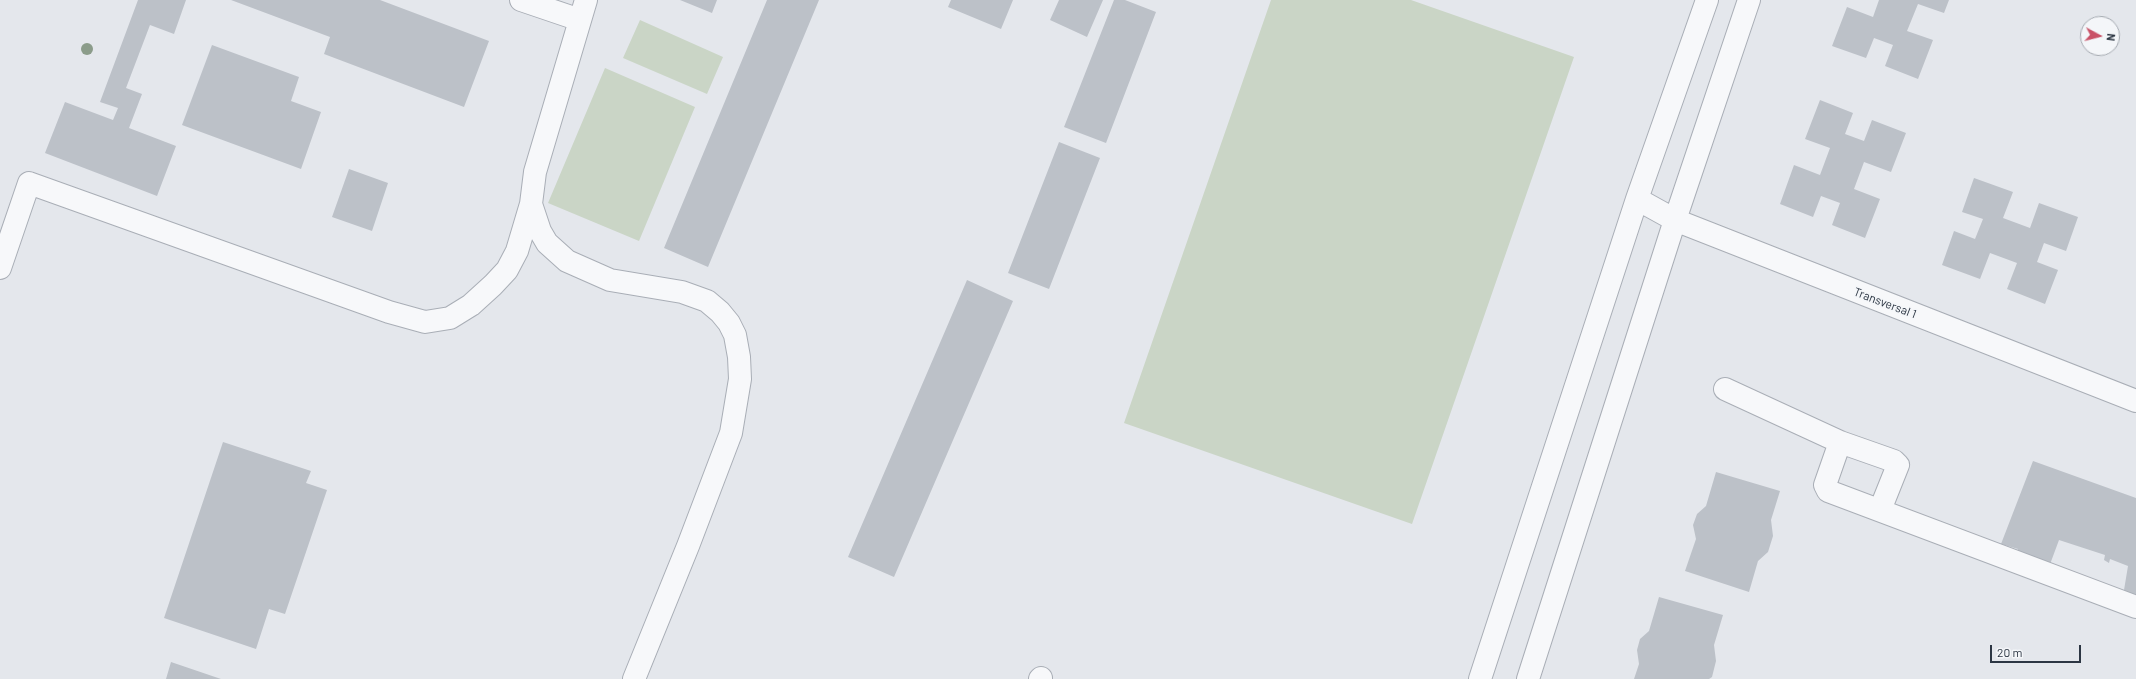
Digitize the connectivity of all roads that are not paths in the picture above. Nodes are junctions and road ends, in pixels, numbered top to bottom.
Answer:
1 (522, 0) edge
2 (1707, 0) edge
3 (1749, 0) edge
4 (583, 10) edge
5 (1637, 200) junction
6 (531, 204) junction
7 (1675, 220) junction
8 (0, 268) edge
9 (1725, 389) dead end
10 (2136, 401) edge
11 (1840, 442) junction
12 (1880, 510) junction
13 (2136, 607) edge
14 (633, 677) edge
15 (1480, 679) edge
16 (1528, 679) edge

1 - 4 street
2 - 5 street
3 - 7 street
4 - 6 street
5 - 7 street, Transversal 1
5 - 15 street
6 - 8 street
6 - 14 street
7 - 10 street, Transversal 1
7 - 16 street
9 - 11 street
11 - 12 street
11 - 12 street
12 - 13 street

